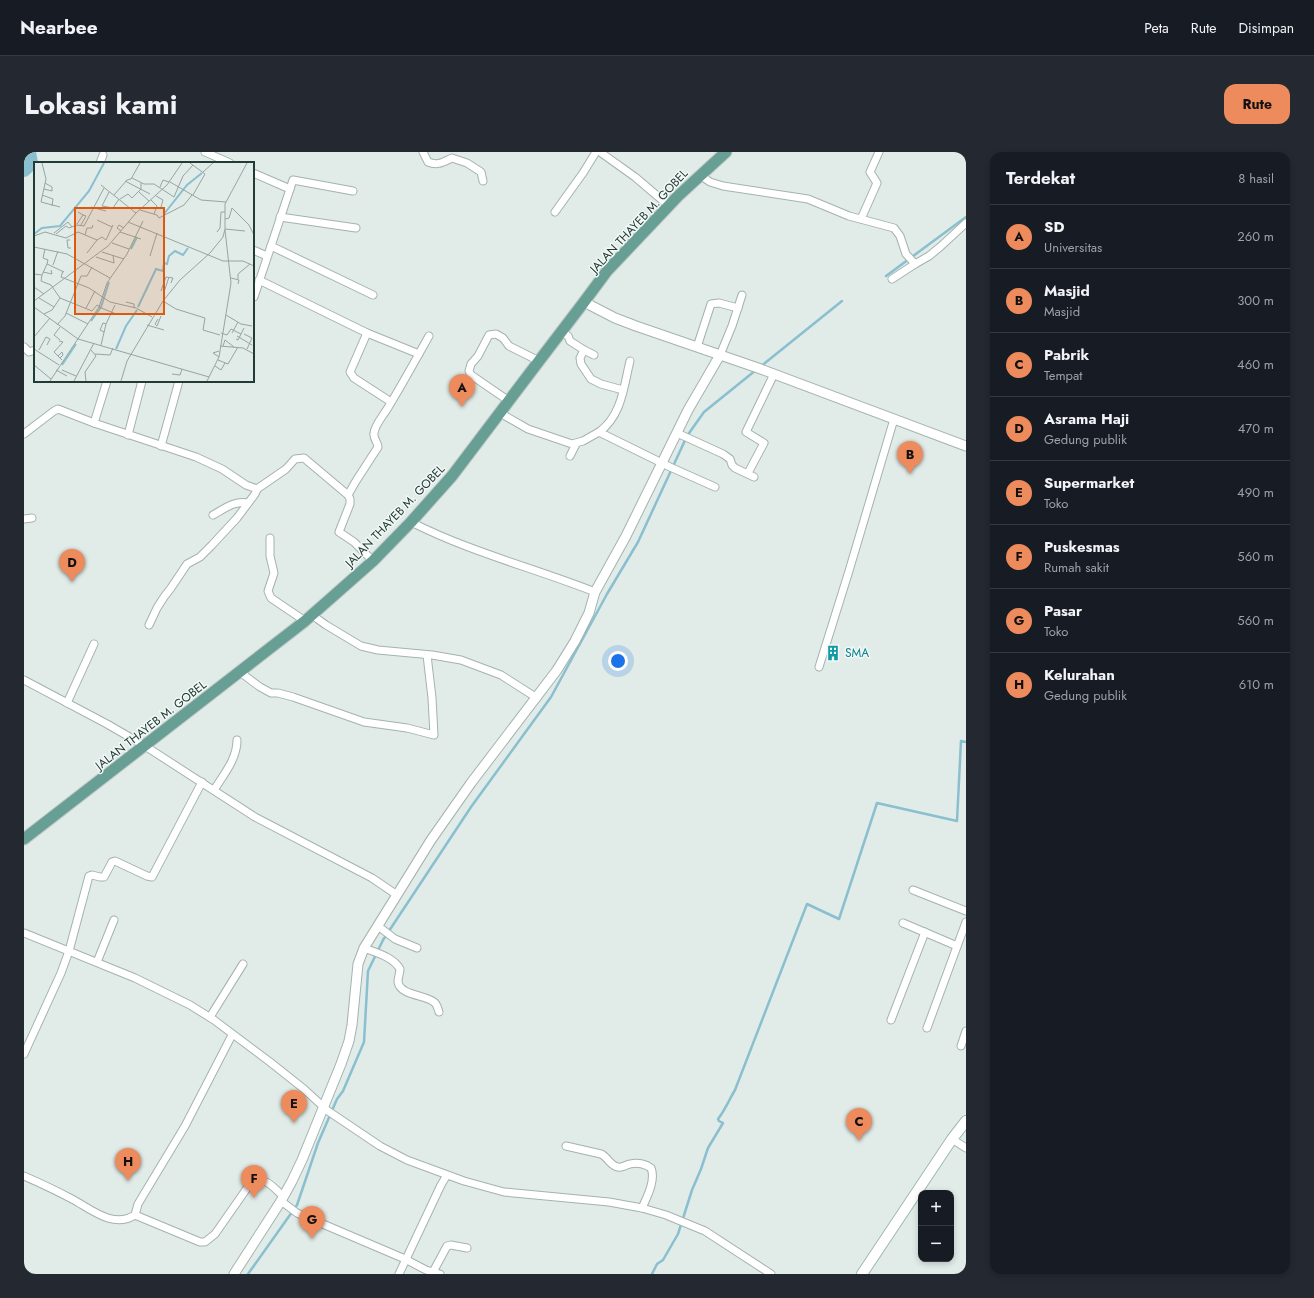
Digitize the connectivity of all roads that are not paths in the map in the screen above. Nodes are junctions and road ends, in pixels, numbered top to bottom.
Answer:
1 (205, 152) edge
2 (423, 152) edge
3 (596, 152) edge
4 (600, 152) edge
5 (726, 152) edge
6 (879, 152) edge
7 (213, 154) edge
8 (103, 155) dead end
9 (100, 162) edge
10 (228, 162) edge
11 (254, 173) edge
12 (700, 175) junction
13 (483, 181) dead end
14 (290, 189) junction
15 (353, 191) dead end
16 (668, 205) junction
17 (555, 212) dead end
18 (280, 217) junction
19 (861, 219) junction
20 (966, 223) edge
21 (356, 228) dead end
22 (271, 246) junction
23 (254, 250) edge
24 (267, 256) junction
25 (911, 259) junction
26 (892, 279) dead end
27 (259, 280) junction
28 (372, 295) dead end
29 (742, 295) dead end
30 (254, 297) edge
31 (584, 302) junction
32 (738, 308) junction
33 (562, 332) junction
34 (367, 333) junction
35 (429, 336) dead end
36 (24, 347) edge
37 (697, 348) junction
38 (34, 350) edge
39 (584, 350) junction
40 (419, 354) junction
41 (594, 355) dead end
42 (720, 355) junction
43 (539, 361) junction
44 (630, 361) dead end
45 (774, 374) junction
46 (106, 382) edge
47 (142, 382) edge
48 (179, 382) edge
49 (623, 390) junction
50 (509, 401) junction
51 (391, 402) junction
52 (500, 413) junction
53 (894, 419) junction
54 (94, 423) junction
55 (599, 432) junction
56 (24, 434) edge
57 (128, 435) junction
58 (684, 436) junction
59 (576, 444) junction
60 (161, 446) junction
61 (966, 446) edge
62 (570, 456) dead end
63 (666, 465) junction
64 (716, 487) dead end
65 (257, 489) junction
66 (348, 495) junction
67 (248, 503) junction
68 (213, 515) dead end
69 (32, 518) dead end
70 (24, 519) edge
71 (411, 522) junction
72 (270, 538) dead end
73 (373, 561) junction
74 (595, 592) junction
75 (308, 618) junction
76 (149, 625) dead end
77 (94, 644) dead end
78 (428, 655) junction
79 (819, 667) dead end
80 (240, 672) junction
81 (24, 680) edge
82 (537, 698) junction
83 (67, 703) junction
84 (236, 740) dead end
85 (145, 746) junction
86 (202, 782) junction
87 (214, 790) junction
88 (24, 839) edge
89 (913, 890) dead end
90 (397, 895) junction
91 (966, 911) edge
92 (114, 920) dead end
93 (966, 922) edge
94 (903, 923) dead end
95 (383, 931) junction
96 (925, 932) junction
97 (24, 933) edge
98 (957, 946) junction
99 (364, 948) junction
100 (417, 948) dead end
101 (69, 951) junction
102 (97, 962) junction
103 (243, 964) dead end
104 (439, 1012) dead end
105 (210, 1017) junction
106 (891, 1020) dead end
107 (927, 1028) dead end
108 (966, 1031) edge
109 (232, 1035) junction
110 (960, 1046) dead end
111 (24, 1054) edge
112 (326, 1109) junction
113 (966, 1121) edge
114 (952, 1139) junction
115 (566, 1146) dead end
116 (966, 1148) edge
117 (447, 1175) junction
118 (24, 1176) edge
119 (282, 1198) junction
120 (642, 1208) junction
121 (135, 1215) junction
122 (467, 1248) dead end
123 (405, 1259) junction
124 (437, 1273) edge
125 (234, 1274) edge
126 (399, 1274) edge
127 (771, 1274) edge
128 (862, 1274) edge

1 - 7 street
2 - 13 street
3 - 17 street
4 - 16 street
5 - 12 main road, JALAN THAYEB M. GOBEL
6 - 19 street
7 - 10 street
8 - 9 street
11 - 14 street
12 - 16 main road, JALAN THAYEB M. GOBEL
12 - 19 street
14 - 15 street
14 - 18 street
16 - 31 main road, JALAN THAYEB M. GOBEL
18 - 21 street
18 - 22 street
19 - 25 street
20 - 25 street
22 - 24 street
22 - 28 street
23 - 24 street
24 - 27 street
25 - 26 street
27 - 30 street
27 - 34 street
29 - 32 street
31 - 33 main road, JALAN THAYEB M. GOBEL
31 - 37 street
32 - 37 street
32 - 42 street
33 - 39 street
33 - 43 main road, JALAN THAYEB M. GOBEL
34 - 40 street
34 - 51 street
35 - 40 street
36 - 38 street
37 - 42 street
39 - 41 street
39 - 49 street
40 - 51 street
42 - 45 street
42 - 58 street
43 - 50 main road, JALAN THAYEB M. GOBEL
43 - 50 street
44 - 49 street
45 - 53 street
45 - 58 street
46 - 54 street
47 - 57 street
48 - 60 street
49 - 55 street
50 - 52 main road, JALAN THAYEB M. GOBEL
51 - 66 street
52 - 59 street
52 - 71 main road, JALAN THAYEB M. GOBEL
53 - 61 street
53 - 79 street
54 - 56 street
54 - 57 street
55 - 59 street
55 - 63 street
57 - 60 street
58 - 63 street
59 - 62 street
60 - 65 street
63 - 64 street
63 - 74 street
65 - 66 street
65 - 67 street
66 - 73 street
67 - 68 street
67 - 76 street
69 - 70 street
71 - 73 main road, JALAN THAYEB M. GOBEL
71 - 74 street
72 - 75 street
73 - 75 main road, JALAN THAYEB M. GOBEL
74 - 82 street
75 - 78 street
75 - 80 main road, JALAN THAYEB M. GOBEL
77 - 83 street
78 - 80 street
78 - 82 street
80 - 85 main road, JALAN THAYEB M. GOBEL
81 - 83 street
82 - 90 street
83 - 85 street
84 - 87 street
85 - 86 street
85 - 88 main road, JALAN THAYEB M. GOBEL
86 - 87 street
86 - 101 street
87 - 90 street
89 - 91 street
90 - 95 street
92 - 102 street
93 - 98 street
94 - 96 street
95 - 99 street
95 - 100 street
96 - 98 street
96 - 106 street
97 - 101 street
98 - 107 street
99 - 104 street
99 - 112 street
101 - 102 street
101 - 111 street
102 - 105 street
103 - 105 street
105 - 109 street
108 - 110 street
109 - 112 street
109 - 121 street
112 - 117 street
112 - 119 street
113 - 114 main road
114 - 116 street
114 - 128 main road
115 - 120 street
117 - 120 street
117 - 123 street
118 - 121 street
119 - 121 street
119 - 123 street
119 - 125 street
120 - 127 street
122 - 124 street
123 - 124 street
123 - 126 street

